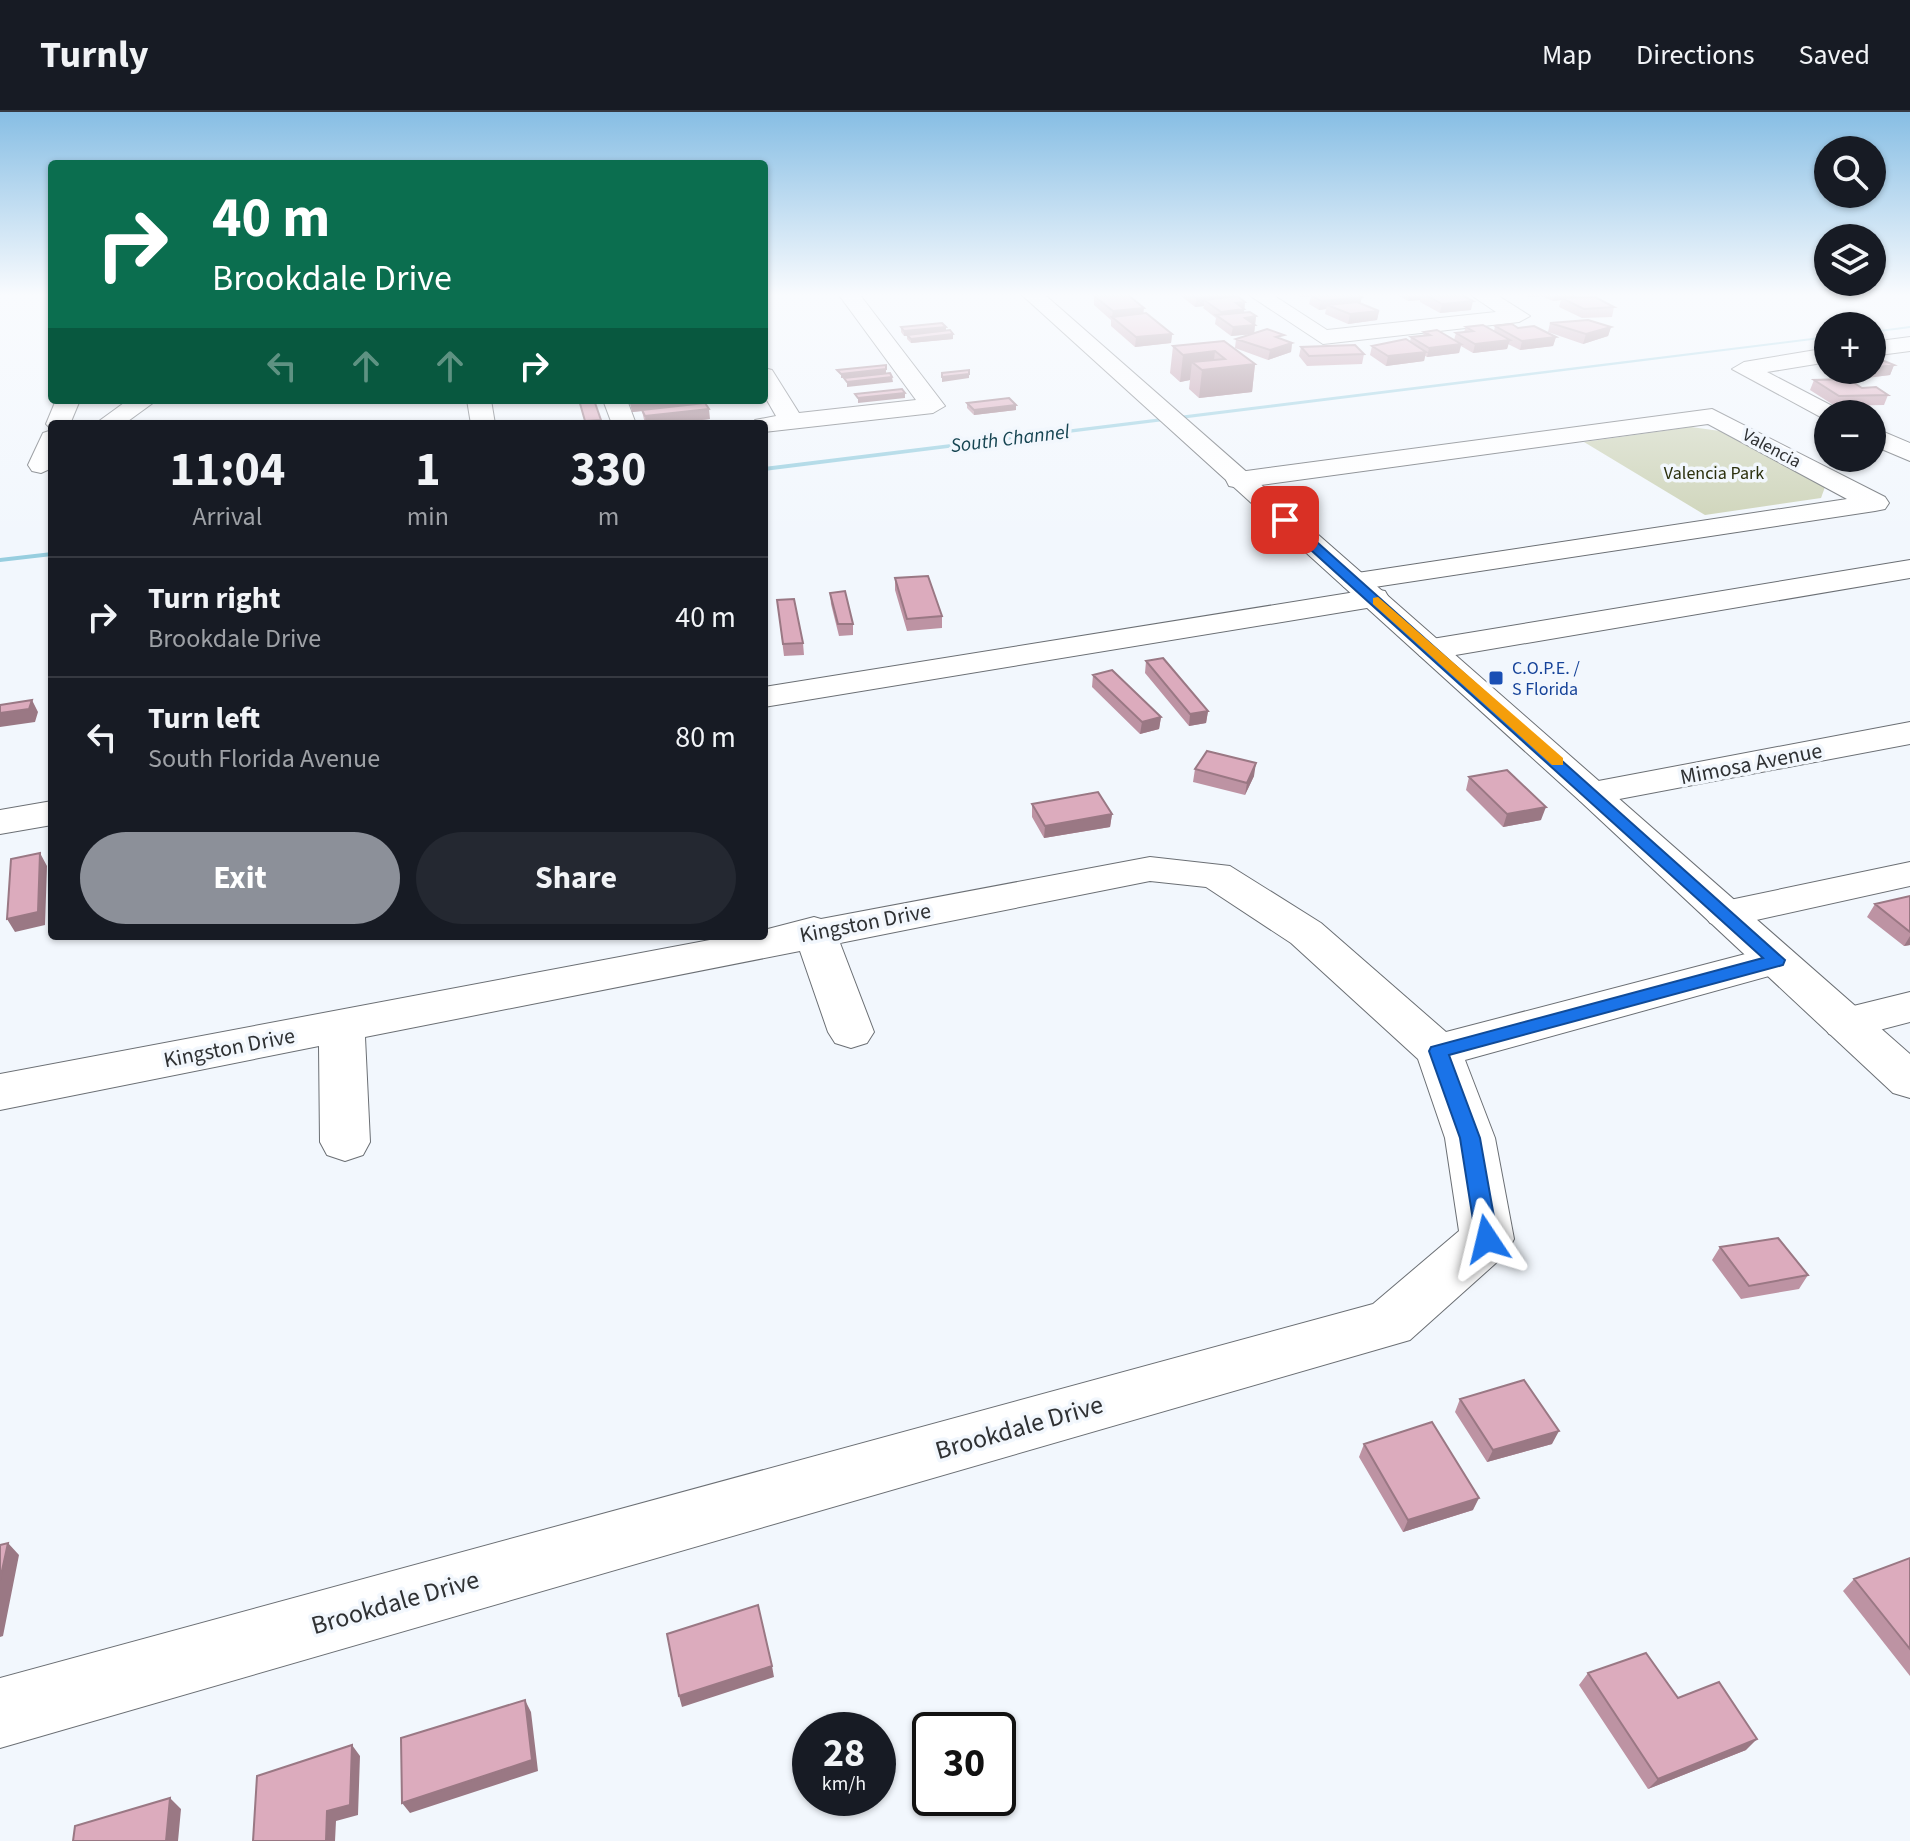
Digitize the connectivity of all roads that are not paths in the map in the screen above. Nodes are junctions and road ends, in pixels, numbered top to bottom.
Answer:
1 (910, 376) edge
2 (1122, 376) edge
3 (1757, 376) edge
4 (768, 382) edge
5 (139, 404) edge
6 (1814, 406) edge
7 (113, 420) edge
8 (792, 421) junction
9 (768, 424) edge
10 (1886, 442) edge
11 (48, 448) edge
12 (1910, 453) edge
13 (48, 461) edge
14 (1239, 480) junction
15 (1910, 569) edge
16 (1364, 589) junction
17 (1432, 649) junction
18 (768, 696) edge
19 (1910, 733) edge
20 (1593, 793) junction
21 (48, 814) edge
22 (0, 822) edge
23 (1910, 874) edge
24 (1725, 914) junction
25 (814, 931) junction
26 (1776, 960) junction
27 (1910, 1007) edge
28 (1845, 1023) junction
29 (342, 1025) junction
30 (851, 1032) dead end
31 (1438, 1051) junction
32 (1910, 1081) edge
33 (0, 1092) edge
34 (345, 1142) dead end
35 (0, 1713) edge

1 - 8 street
2 - 14 street
3 - 6 street
4 - 8 street
5 - 7 street
8 - 9 street
10 - 12 street
11 - 13 street
14 - 16 street
14 - 16 street, Valencia
15 - 17 street
16 - 17 street
16 - 18 street
17 - 20 street
19 - 20 street, Mimosa Avenue
20 - 24 street
21 - 22 street
23 - 24 street
24 - 26 street
25 - 29 street, Kingston Drive
25 - 30 street
25 - 31 street, Kingston Drive
26 - 28 street
26 - 31 street
27 - 28 street
28 - 32 street
29 - 33 street, Kingston Drive
29 - 34 street
31 - 35 street, Brookdale Drive

